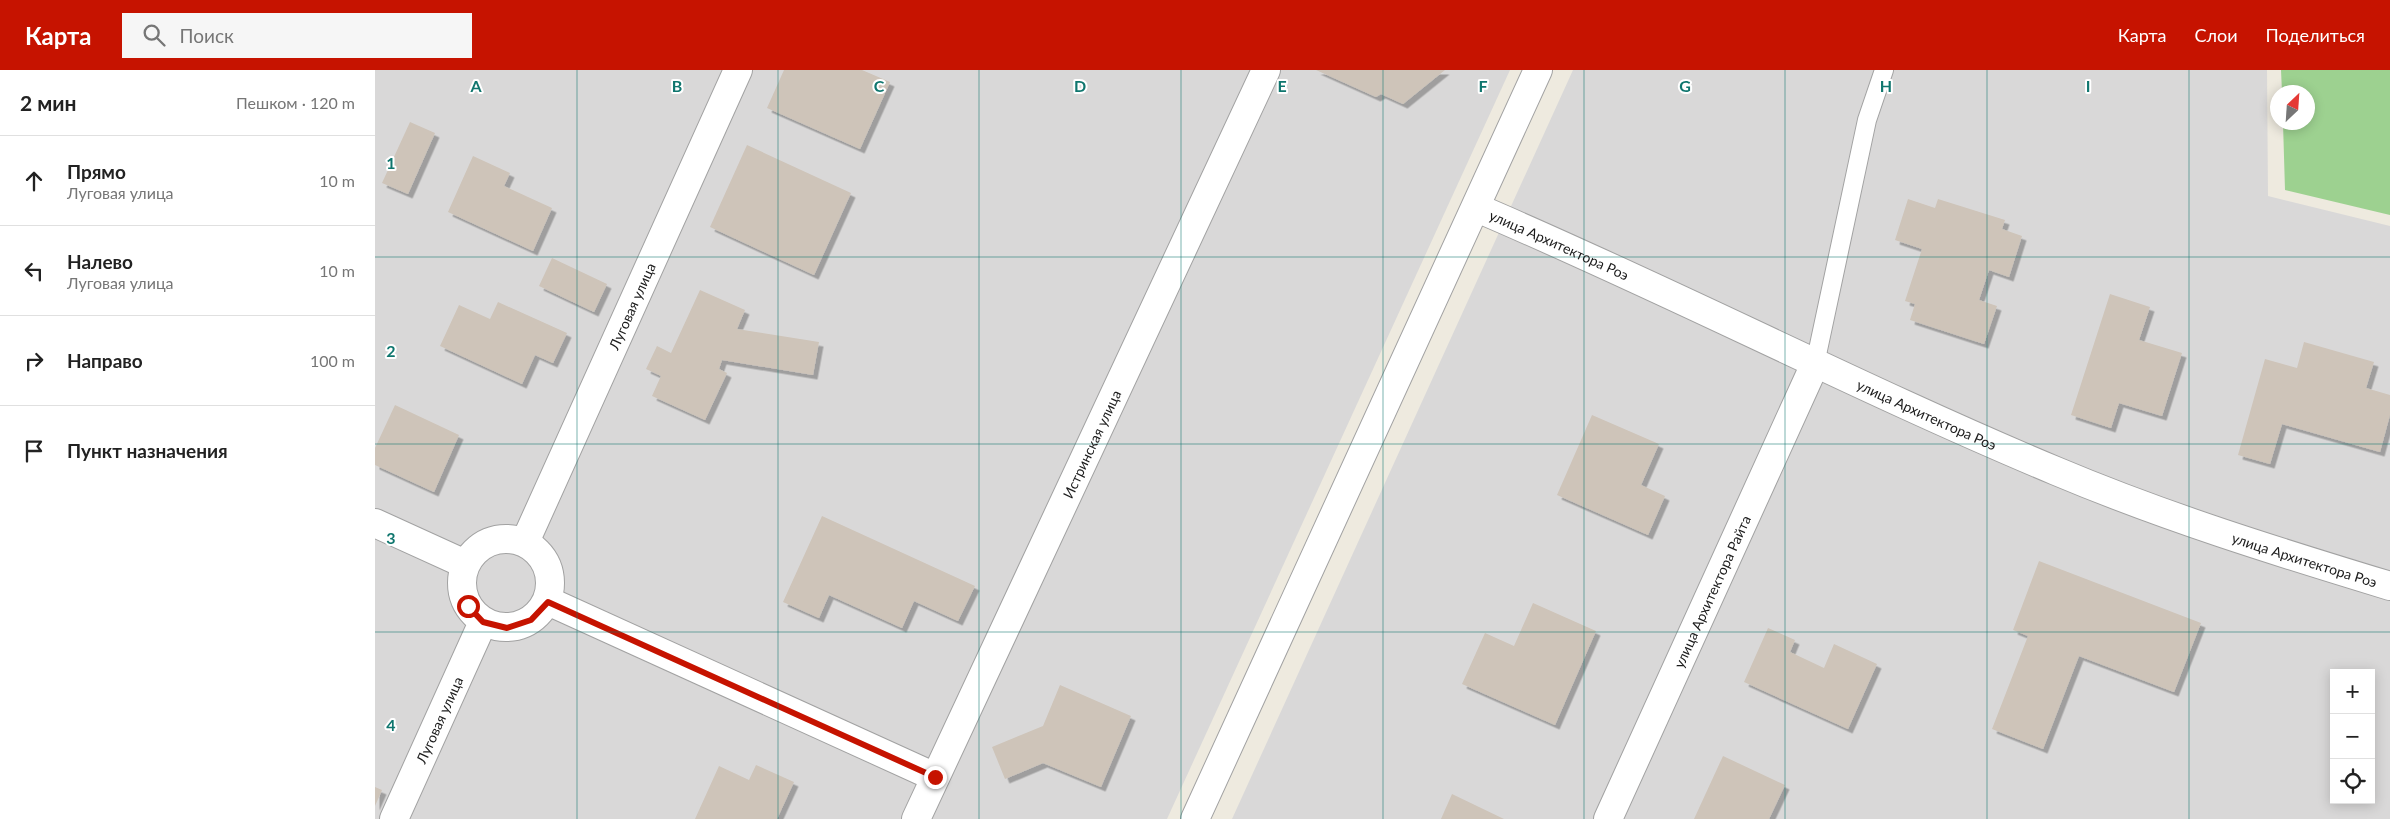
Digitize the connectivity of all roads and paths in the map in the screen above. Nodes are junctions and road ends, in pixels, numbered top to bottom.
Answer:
1 (738, 70) edge
2 (1266, 70) edge
3 (1538, 70) edge
4 (1884, 70) edge
5 (1477, 208) junction
6 (1815, 364) junction
7 (375, 523) edge
8 (525, 542) junction
9 (465, 564) junction
10 (2390, 586) edge
11 (548, 602) junction
12 (483, 622) junction
13 (935, 777) junction
14 (394, 819) edge
15 (916, 819) edge
16 (1195, 819) edge
17 (1608, 819) edge

1 - 8 street, Луговая улица
2 - 13 street, Истринская улица
3 - 5 street
4 - 6 lane
5 - 6 street, улица Архитектора Роэ
5 - 16 street
6 - 10 street, улица Архитектора Роэ
6 - 17 street, улица Архитектора Райта
7 - 9 street
8 - 9 street
8 - 11 street
9 - 12 street
11 - 12 street
11 - 13 street
12 - 14 street, Луговая улица
13 - 15 street, Истринская улица

